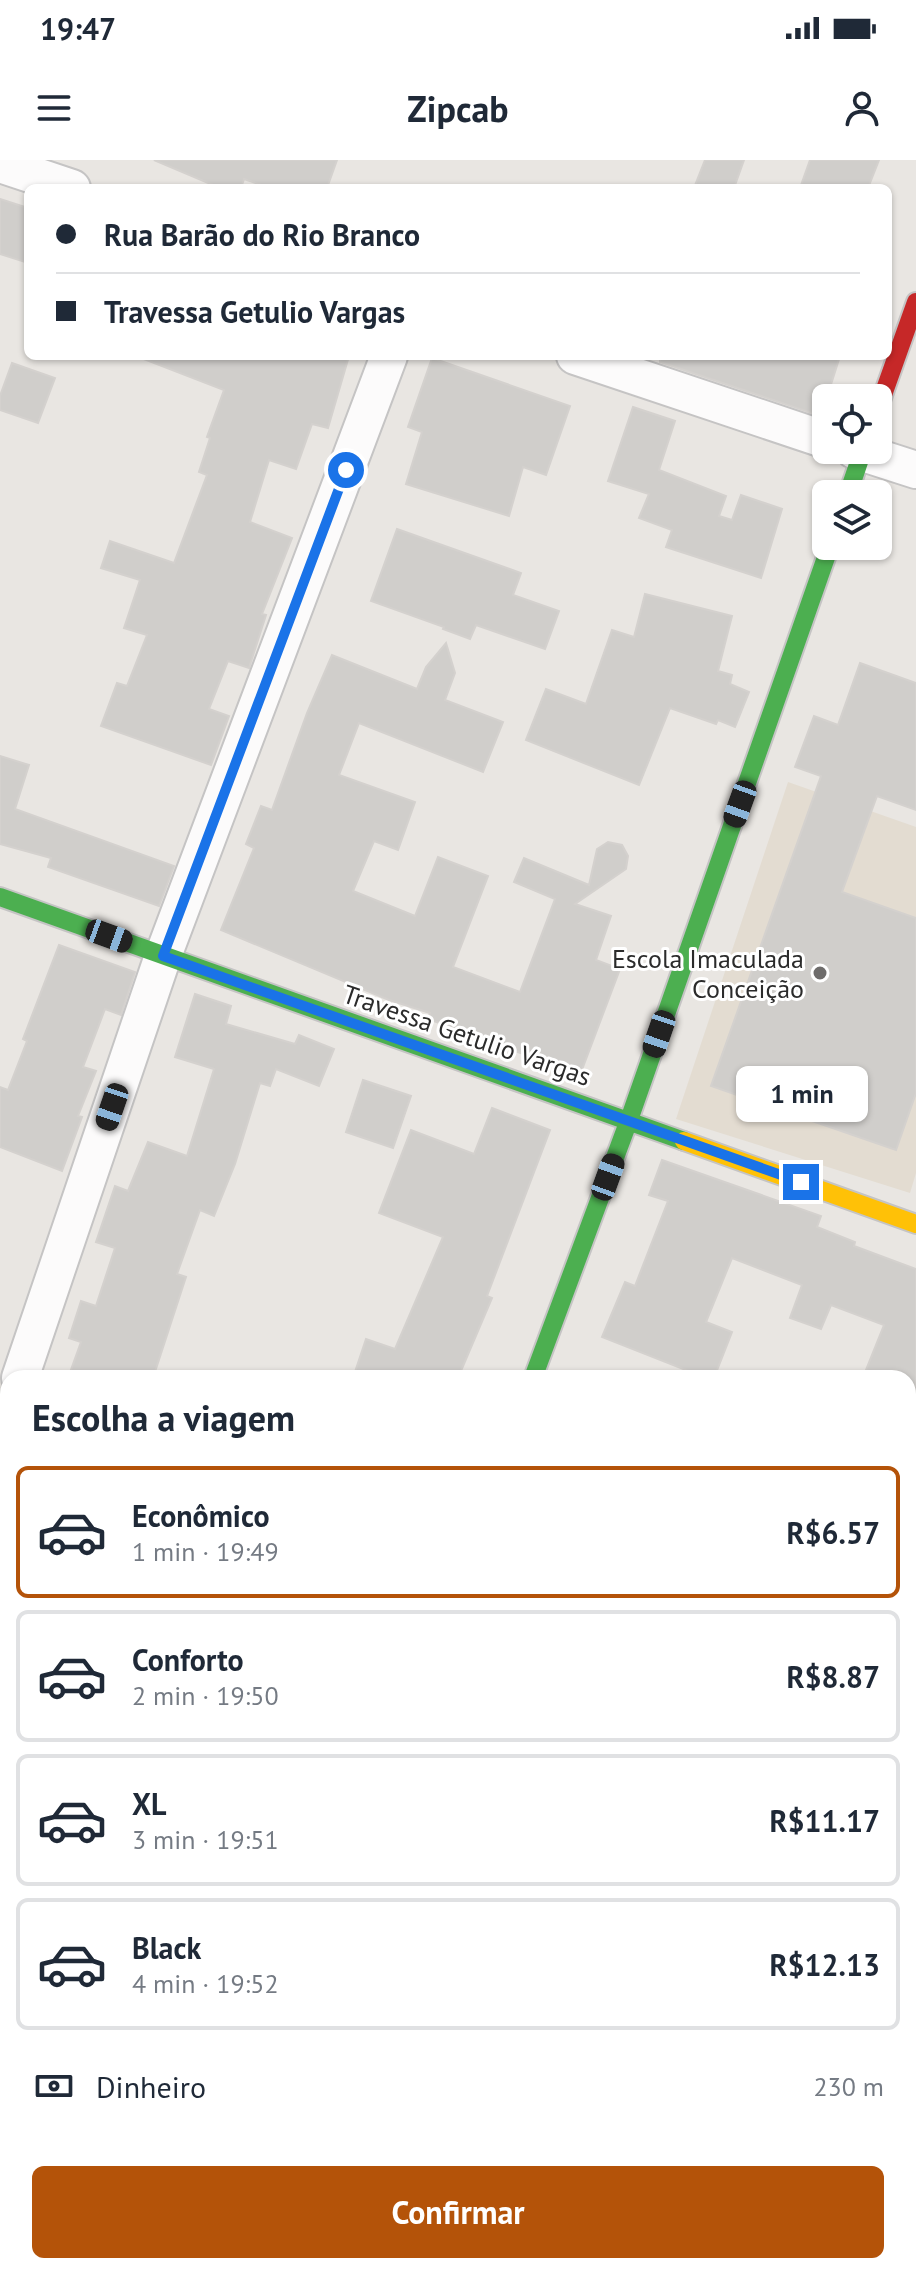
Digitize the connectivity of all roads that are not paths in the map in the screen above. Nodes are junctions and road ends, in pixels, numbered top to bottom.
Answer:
1 (0, 164) edge
2 (60, 184) edge
3 (916, 302) edge
4 (387, 360) edge
5 (587, 360) edge
6 (887, 384) edge
7 (812, 435) edge
8 (892, 462) edge
9 (916, 470) edge
10 (825, 560) edge
11 (0, 897) edge
12 (163, 956) junction
13 (629, 1120) junction
14 (916, 1224) edge
15 (23, 1370) edge
16 (536, 1370) edge

1 - 2 street
3 - 6 street
4 - 12 street
5 - 7 street
8 - 9 street
10 - 13 street
11 - 12 street, Travessa Getulio Vargas
12 - 13 street, Travessa Getulio Vargas
12 - 15 street
13 - 14 street, Travessa Getulio Vargas
13 - 16 street

